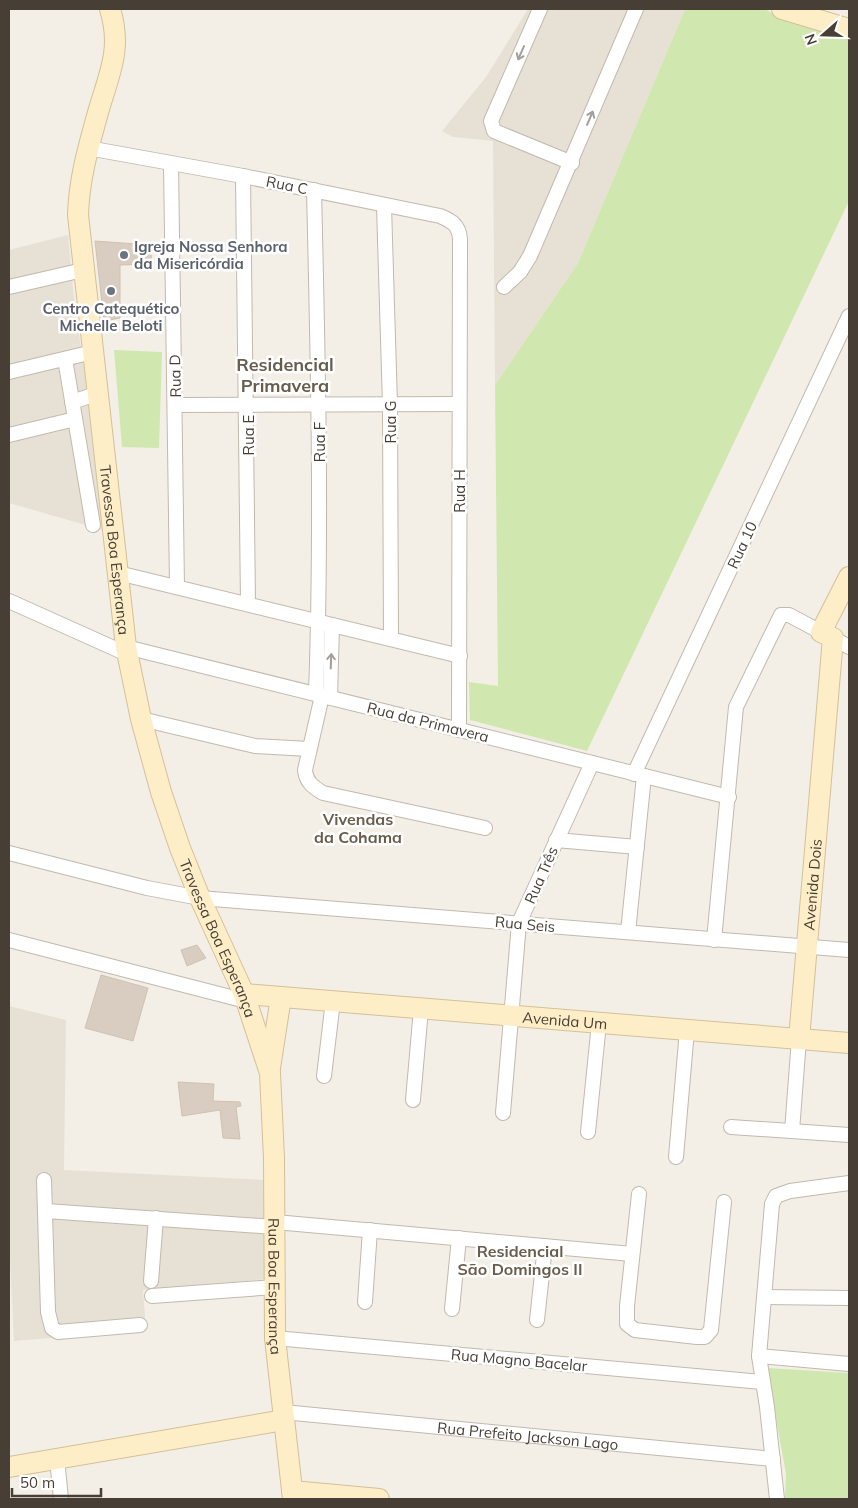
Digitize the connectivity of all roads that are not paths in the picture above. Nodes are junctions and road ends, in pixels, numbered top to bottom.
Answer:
1 (110, 9) edge
2 (540, 9) edge
3 (636, 9) edge
4 (782, 9) edge
5 (849, 29) edge
6 (88, 148) junction
7 (572, 163) junction
8 (171, 164) junction
9 (243, 176) junction
10 (314, 190) junction
11 (384, 206) junction
12 (460, 251) joint
13 (83, 270) junction
14 (9, 287) edge
15 (504, 288) dead end
16 (849, 316) edge
17 (93, 352) junction
18 (65, 359) junction
19 (9, 372) edge
20 (99, 393) junction
21 (72, 402) junction
22 (459, 404) junction
23 (175, 405) junction
24 (248, 405) junction
25 (319, 405) junction
26 (390, 405) junction
27 (75, 419) junction
28 (9, 435) edge
29 (93, 525) dead end
30 (118, 573) junction
31 (849, 577) edge
32 (177, 587) junction
33 (9, 601) edge
34 (248, 604) junction
35 (326, 623) junction
36 (390, 639) junction
37 (834, 639) edge
38 (127, 650) junction
39 (460, 656) junction
40 (323, 696) junction
41 (141, 719) junction
42 (459, 730) junction
43 (309, 749) junction
44 (592, 763) junction
45 (639, 775) junction
46 (729, 797) junction
47 (485, 828) dead end
48 (556, 840) junction
49 (637, 847) junction
50 (9, 853) edge
51 (200, 898) junction
52 (518, 923) junction
53 (628, 932) junction
54 (9, 940) edge
55 (714, 940) junction
56 (808, 947) junction
57 (849, 950) edge
58 (281, 997) junction
59 (245, 998) junction
60 (332, 1001) junction
61 (421, 1009) junction
62 (511, 1016) junction
63 (599, 1023) junction
64 (687, 1030) junction
65 (800, 1039) junction
66 (849, 1043) edge
67 (270, 1073) junction
68 (324, 1076) dead end
69 (413, 1100) dead end
70 (503, 1112) dead end
71 (731, 1126) dead end
72 (792, 1131) junction
73 (588, 1132) dead end
74 (849, 1135) edge
75 (676, 1157) dead end
76 (44, 1180) dead end
77 (849, 1183) edge
78 (639, 1194) dead end
79 (724, 1202) dead end
80 (46, 1211) junction
81 (156, 1218) junction
82 (275, 1224) junction
83 (370, 1230) junction
84 (459, 1238) junction
85 (545, 1246) junction
86 (632, 1254) junction
87 (151, 1281) dead end
88 (274, 1287) junction
89 (152, 1296) dead end
90 (764, 1297) junction
91 (849, 1298) edge
92 (365, 1302) dead end
93 (452, 1309) dead end
94 (536, 1320) dead end
95 (140, 1324) dead end
96 (275, 1338) junction
97 (759, 1356) junction
98 (849, 1364) edge
99 (762, 1382) junction
100 (284, 1416) junction
101 (773, 1458) junction
102 (57, 1459) junction
103 (9, 1467) edge
104 (292, 1495) edge
105 (62, 1499) edge
106 (379, 1499) edge
107 (776, 1499) edge

1 - 6 main road, Travessa Boa Esperança
2 -> 7 street
7 -> 3 street
4 - 5 main road
6 - 8 street, Rua C
6 - 13 main road, Travessa Boa Esperança
7 - 15 street
8 - 9 street, Rua C
8 - 23 street, Rua D
9 - 10 street, Rua C
9 - 24 street, Rua E
10 - 11 street, Rua C
10 - 25 street, Rua F
11 - 12 street, Rua C
11 - 26 street, Rua G
12 - 22 street, Rua H
13 - 14 street
13 - 17 main road, Travessa Boa Esperança
16 - 45 street, Rua 10
17 - 18 street
17 - 20 main road, Travessa Boa Esperança
18 - 19 street
18 - 21 street
20 - 21 street
20 - 30 main road, Travessa Boa Esperança
21 - 27 street
22 - 26 street
22 - 39 street, Rua H
23 - 24 street
23 - 32 street, Rua D
24 - 25 street
24 - 34 street, Rua E
25 - 26 street
25 - 35 street, Rua F
26 - 36 street, Rua G
27 - 28 street
27 - 29 street
30 - 32 street
30 - 38 main road, Travessa Boa Esperança
31 - 37 main road, Avenida Dois
32 - 34 street
33 - 38 street, Rua da Primavera
34 - 35 street
35 - 36 street
35 - 40 street, Rua F
36 - 39 street
37 - 46 street
37 - 56 main road, Avenida Dois
38 - 40 street, Rua da Primavera
38 - 41 main road, Travessa Boa Esperança
39 - 42 street, Rua H
40 - 42 street, Rua da Primavera
40 - 43 street, Rua F
41 - 43 street
41 - 51 main road, Travessa Boa Esperança
42 - 44 street, Rua da Primavera
43 - 47 street, Rua F
44 - 45 street, Rua da Primavera
44 - 48 street, Rua Três
45 - 46 street, Rua da Primavera
45 - 49 street, Rua 10
46 - 55 street
48 - 49 street
48 - 52 street, Rua Três
49 - 53 street, Rua 10
50 - 51 street, Rua Seis
51 - 52 street, Rua Seis
51 - 59 main road, Travessa Boa Esperança
52 - 53 street, Rua Seis
52 - 62 street, Rua Três
53 - 55 street, Rua Seis
54 - 59 street
55 - 56 street, Rua Seis
56 - 57 street, Rua Seis
56 - 65 main road, Avenida Dois
58 - 59 main road, Avenida Um
58 - 60 main road, Avenida Um
58 - 67 main road
59 - 67 main road, Travessa Boa Esperança
60 - 61 main road, Avenida Um
60 - 68 street
61 - 62 main road, Avenida Um
61 - 69 street
62 - 63 main road, Avenida Um
62 - 70 street, Rua Três
63 - 64 main road, Avenida Um
63 - 73 street
64 - 65 main road, Avenida Um
64 - 75 street
65 - 66 main road, Avenida Um
65 - 72 street, Avenida Dois
67 - 82 main road, Rua Boa Esperança
71 - 72 street
72 - 74 street
76 - 80 street
77 - 90 street
78 - 86 street
79 - 86 street
80 - 81 street
80 - 95 street
81 - 82 street
81 - 87 street
82 - 83 street
82 - 88 main road, Rua Boa Esperança
83 - 84 street
83 - 92 street
84 - 85 street
84 - 93 street
85 - 86 street
85 - 94 street
88 - 89 street
88 - 96 main road, Rua Boa Esperança
90 - 91 street
90 - 97 street
96 - 99 street, Rua Magno Bacelar
96 - 100 main road, Rua Boa Esperança
97 - 98 street
97 - 99 street
99 - 101 street
100 - 101 street, Rua Prefeito Jackson Lago
100 - 102 main road, Rua Prefeito Jackson Lago
100 - 104 main road, Rua Boa Esperança
101 - 107 street
102 - 103 main road, Rua Prefeito Jackson Lago
102 - 105 street
104 - 106 main road

